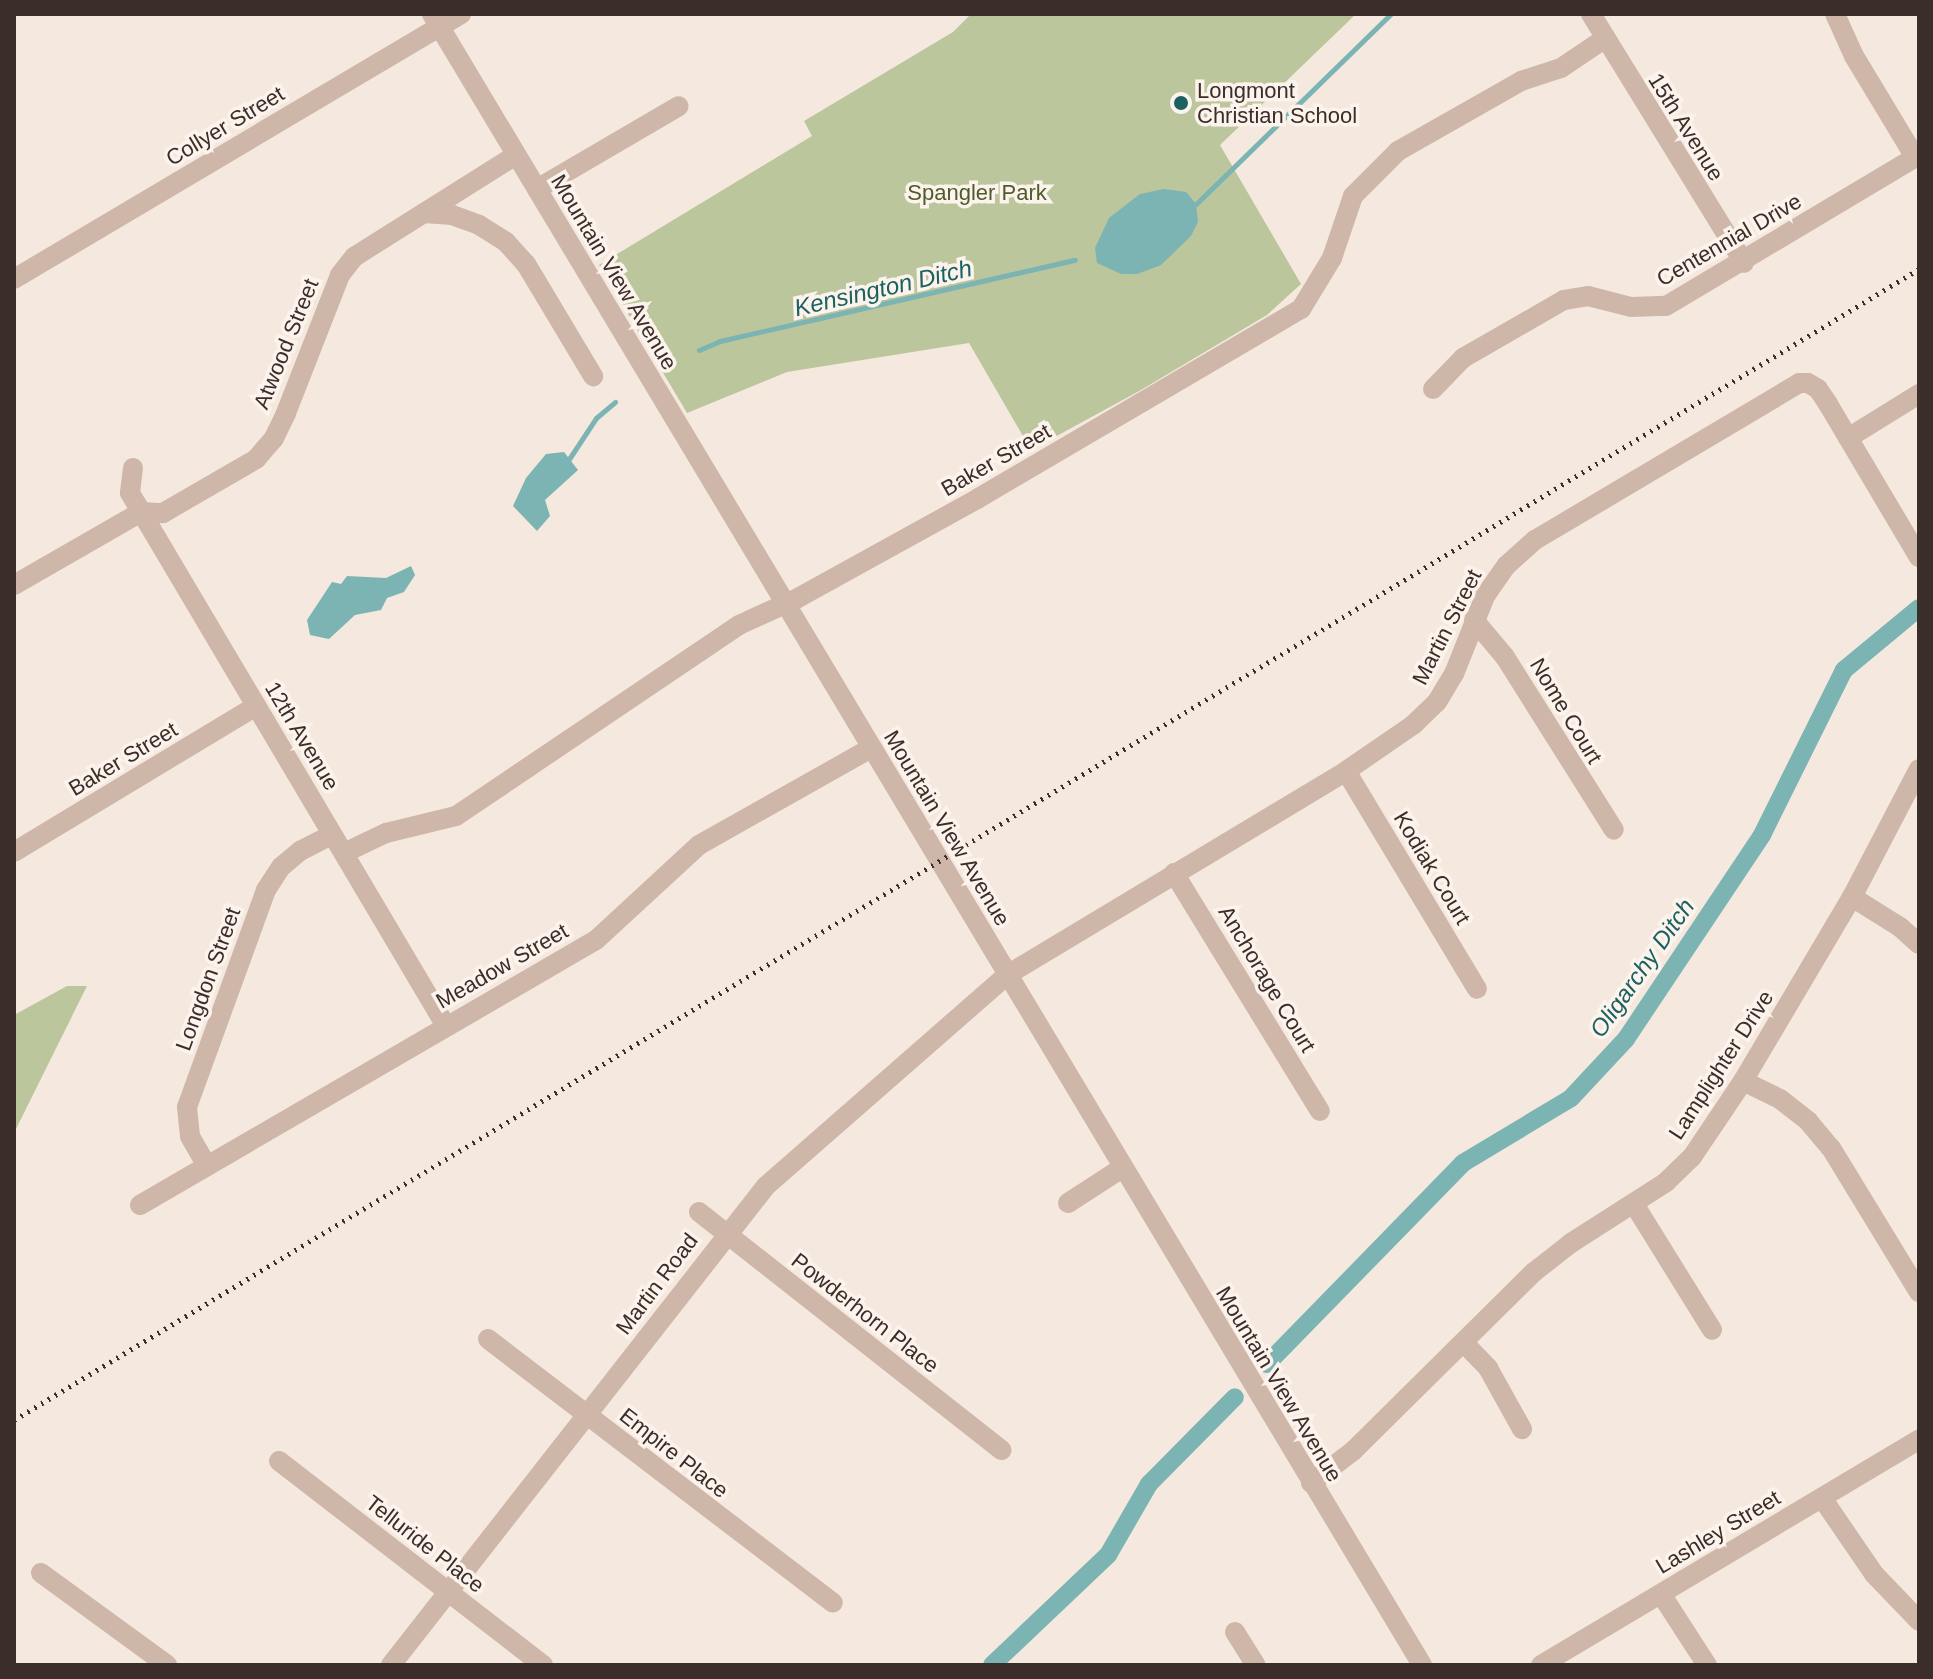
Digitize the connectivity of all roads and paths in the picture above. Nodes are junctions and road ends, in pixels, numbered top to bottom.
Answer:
1 (461, 14) edge
2 (1591, 14) edge
3 (1835, 14) edge
4 (436, 20) edge
5 (1604, 39) junction
6 (679, 106) dead end
7 (516, 155) junction
8 (1917, 156) edge
9 (537, 189) junction
10 (424, 213) junction
11 (1744, 263) junction
12 (14, 279) edge
13 (593, 376) dead end
14 (1433, 389) dead end
15 (1919, 394) edge
16 (1848, 438) junction
17 (133, 468) dead end
18 (141, 512) junction
19 (1919, 557) edge
20 (14, 585) edge
21 (785, 605) junction
22 (1474, 620) junction
23 (256, 706) junction
24 (871, 748) junction
25 (1919, 769) edge
26 (1346, 771) junction
27 (1614, 830) dead end
28 (332, 835) junction
29 (14, 852) edge
30 (344, 853) junction
31 (1174, 873) junction
32 (1852, 897) junction
33 (1919, 944) edge
34 (1007, 975) junction
35 (1477, 989) dead end
36 (446, 1026) junction
37 (1743, 1081) junction
38 (1320, 1111) dead end
39 (207, 1166) junction
40 (1122, 1168) junction
41 (1068, 1203) dead end
42 (1634, 1204) junction
43 (140, 1205) dead end
44 (699, 1212) dead end
45 (726, 1234) junction
46 (1919, 1292) edge
47 (1712, 1330) dead end
48 (488, 1339) dead end
49 (1464, 1343) junction
50 (587, 1416) junction
51 (1522, 1429) dead end
52 (1919, 1440) edge
53 (1001, 1450) dead end
54 (279, 1461) dead end
55 (1311, 1483) junction
56 (1822, 1498) junction
57 (41, 1573) dead end
58 (447, 1592) junction
59 (1661, 1594) junction
60 (833, 1603) dead end
61 (1919, 1621) edge
62 (1235, 1632) dead end
63 (167, 1665) edge
64 (391, 1665) edge
65 (543, 1665) edge
66 (1256, 1665) edge
67 (1422, 1665) edge
68 (1541, 1665) edge
69 (1707, 1665) edge

1 - 4 street, Collyer Street
2 - 5 street, 15th Avenue
3 - 8 street
4 - 7 street, Mountain View Avenue
4 - 12 street, Collyer Street
5 - 11 street, 15th Avenue
5 - 21 street, Baker Street
6 - 9 street
7 - 9 street, Mountain View Avenue
7 - 10 street, Atwood Street
8 - 11 street, Centennial Drive
9 - 21 street, Mountain View Avenue
10 - 13 street
10 - 18 street, Atwood Street
11 - 14 street, Centennial Drive
15 - 16 street
16 - 19 street
16 - 22 street, Martin Street
17 - 18 street, 12th Avenue
18 - 20 street, Atwood Street
18 - 23 street, 12th Avenue
21 - 24 street, Mountain View Avenue
21 - 30 street, Baker Street
22 - 26 street, Martin Street
22 - 27 street, Nome Court
23 - 28 street, 12th Avenue
23 - 29 street, Baker Street
24 - 34 street, Mountain View Avenue
24 - 36 street, Meadow Street
25 - 32 street, Lamplighter Drive
26 - 31 street, Martin Street
26 - 35 street, Kodiak Court
28 - 30 street, 12th Avenue
28 - 39 street, Longdon Street
30 - 36 street, 12th Avenue
31 - 34 street, Martin Street
31 - 38 street, Anchorage Court
32 - 33 street
32 - 37 street, Lamplighter Drive
34 - 40 street, Mountain View Avenue
34 - 45 street, Martin Road
36 - 39 street, Meadow Street
37 - 42 street, Lamplighter Drive
37 - 46 street
39 - 43 street, Meadow Street
40 - 41 street
40 - 55 street, Mountain View Avenue
42 - 47 street
42 - 49 street, Lamplighter Drive
44 - 45 street, Powderhorn Place
45 - 50 street, Martin Road
45 - 53 street, Powderhorn Place
48 - 50 street, Empire Place
49 - 51 street
49 - 55 street, Lamplighter Drive
50 - 58 street, Martin Road
50 - 60 street, Empire Place
52 - 56 street, Lashley Street
54 - 58 street, Telluride Place
55 - 67 street, Mountain View Avenue
56 - 59 street, Lashley Street
56 - 61 street
57 - 63 street
58 - 64 street, Martin Road
58 - 65 street, Telluride Place
59 - 68 street, Lashley Street
59 - 69 street
62 - 66 street

